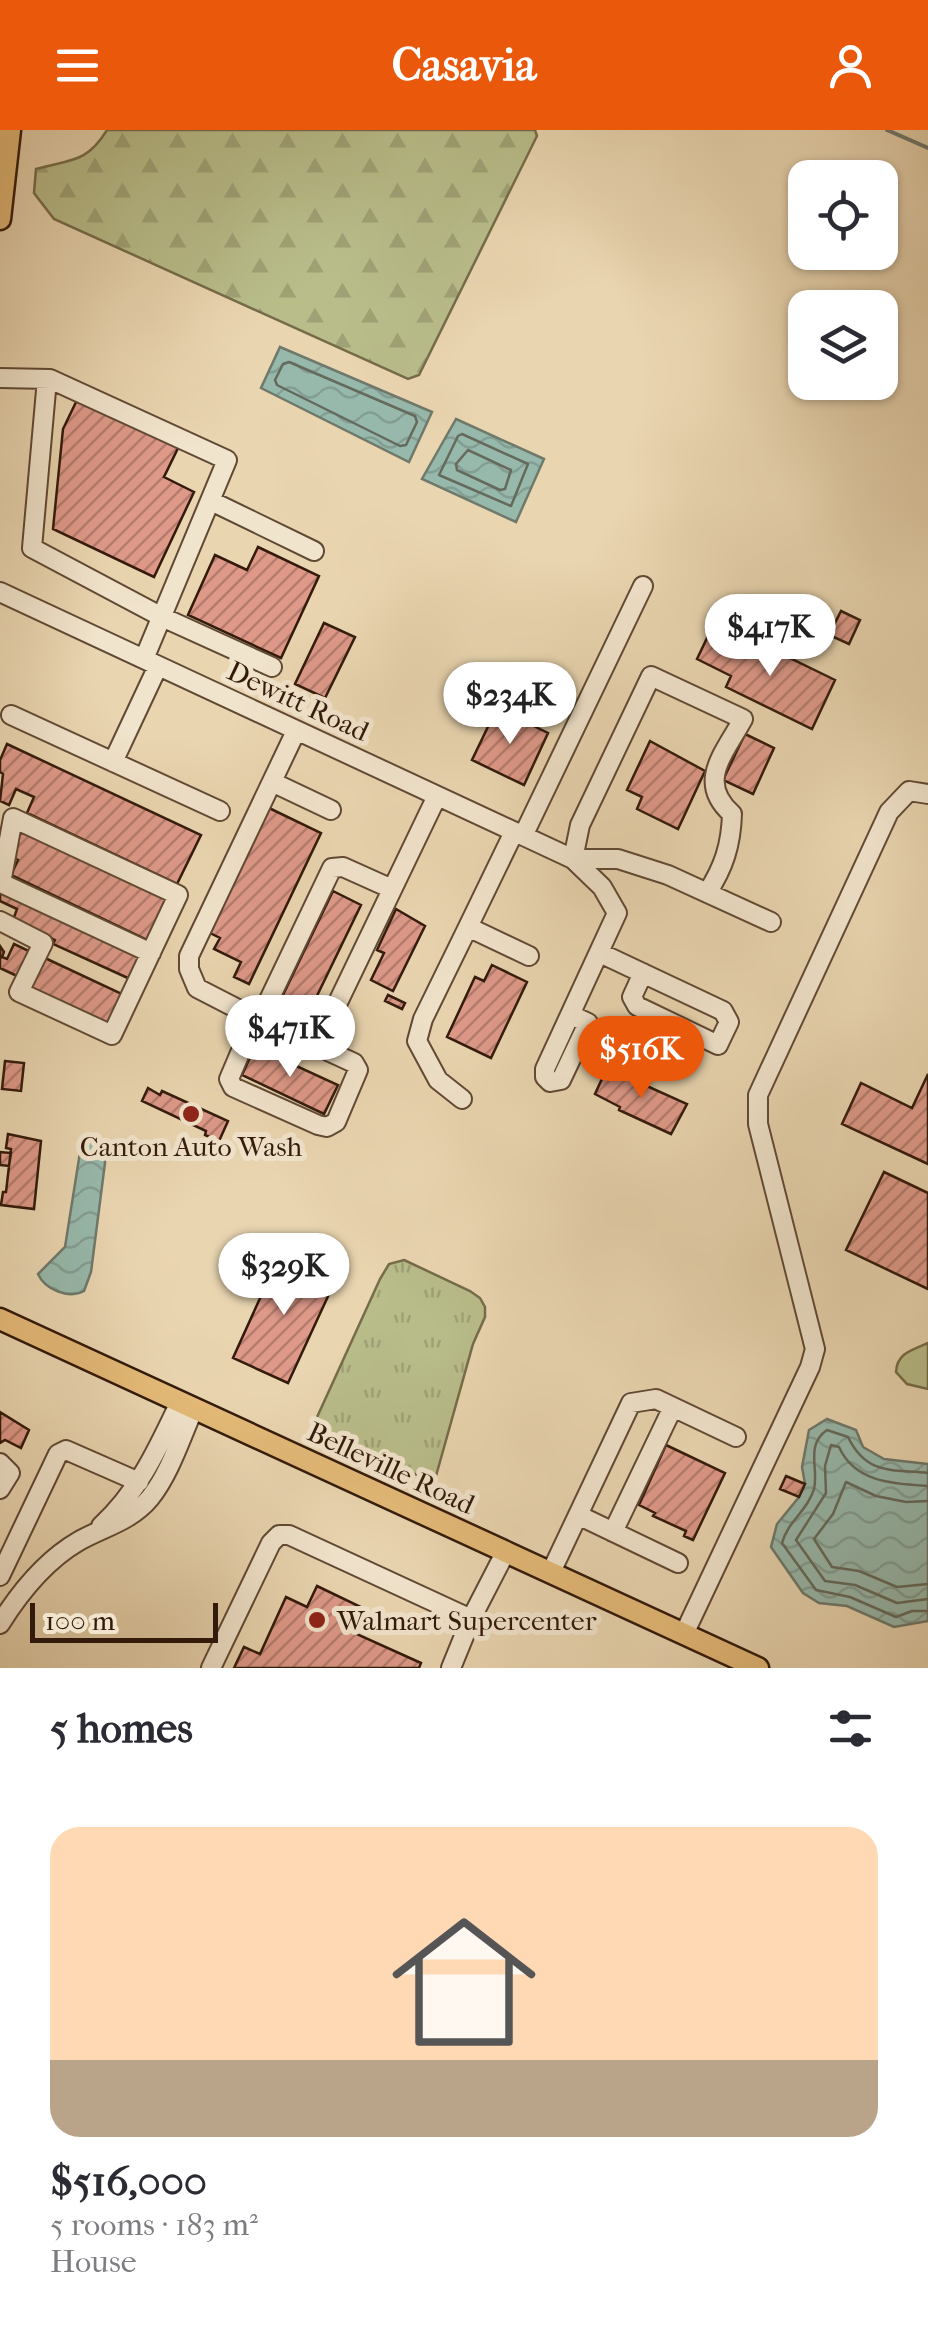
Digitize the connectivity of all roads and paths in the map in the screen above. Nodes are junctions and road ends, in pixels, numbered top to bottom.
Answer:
1 (10, 130) edge
2 (0, 219) edge
3 (0, 378) edge
4 (46, 379) junction
5 (211, 501) junction
6 (314, 550) dead end
7 (643, 586) dead end
8 (0, 592) edge
9 (162, 617) junction
10 (151, 663) junction
11 (272, 668) dead end
12 (11, 715) dead end
13 (296, 731) junction
14 (113, 762) junction
15 (272, 782) junction
16 (928, 794) edge
17 (437, 796) junction
18 (331, 810) dead end
19 (220, 811) dead end
20 (519, 834) junction
21 (573, 859) junction
22 (392, 889) junction
23 (708, 893) junction
24 (0, 922) edge
25 (772, 922) dead end
26 (468, 927) junction
27 (151, 953) junction
28 (600, 953) junction
29 (529, 956) dead end
30 (643, 973) junction
31 (571, 1015) dead end
32 (258, 1022) junction
33 (316, 1046) junction
34 (462, 1099) dead end
35 (0, 1320) edge
36 (187, 1405) junction
37 (672, 1406) junction
38 (736, 1437) dead end
39 (0, 1463) edge
40 (139, 1482) junction
41 (0, 1489) edge
42 (578, 1515) junction
43 (613, 1532) junction
44 (93, 1533) junction
45 (506, 1551) junction
46 (678, 1563) dead end
47 (551, 1572) junction
48 (0, 1576) edge
49 (2, 1616) edge
50 (471, 1619) junction
51 (684, 1634) junction
52 (211, 1668) edge
53 (451, 1668) edge
54 (757, 1668) edge

1 - 2 main road
3 - 4 street
4 - 5 street
4 - 9 street
5 - 6 street
5 - 9 street
7 - 20 street
8 - 10 street, Dewitt Road
9 - 10 street
9 - 11 street
10 - 13 street, Dewitt Road
10 - 14 street
12 - 14 street
13 - 15 street
13 - 17 street, Dewitt Road
14 - 19 street
15 - 18 street
15 - 32 street
16 - 51 street
17 - 20 street, Dewitt Road
17 - 22 street
20 - 21 street, Dewitt Road
20 - 26 street
21 - 23 street
21 - 23 street
21 - 28 street
22 - 32 street
22 - 33 street
23 - 25 street
24 - 27 street
26 - 29 street
26 - 34 street
27 - 27 street
28 - 30 street
28 - 31 street
30 - 30 street
32 - 33 street
32 - 33 street
35 - 36 main road, Belleville Road
36 - 40 street
36 - 44 street
36 - 45 main road, Belleville Road
37 - 38 street
37 - 42 street
37 - 43 street
39 - 41 street
40 - 44 street
40 - 48 street
42 - 43 street
42 - 47 street
43 - 46 street
44 - 49 street
45 - 47 main road, Belleville Road
45 - 50 street
47 - 51 main road, Belleville Road
50 - 52 street
50 - 53 street
51 - 54 main road, Belleville Road

